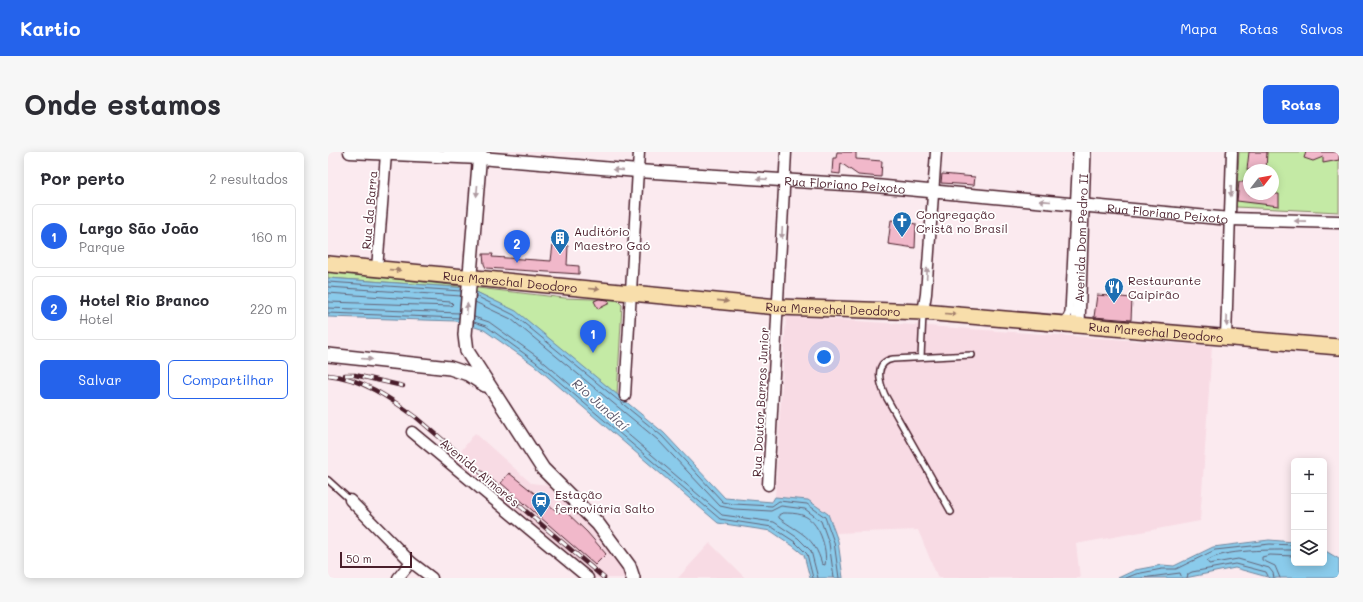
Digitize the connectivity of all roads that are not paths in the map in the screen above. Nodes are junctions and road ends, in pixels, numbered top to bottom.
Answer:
1 (350, 152) edge
2 (639, 152) edge
3 (786, 152) edge
4 (936, 152) edge
5 (1077, 152) edge
6 (1084, 152) edge
7 (1232, 152) edge
8 (386, 154) junction
9 (480, 155) edge
10 (638, 171) junction
11 (785, 181) junction
12 (933, 192) junction
13 (1078, 204) junction
14 (1230, 219) junction
15 (1339, 222) edge
16 (328, 264) edge
17 (377, 269) junction
18 (469, 280) junction
19 (631, 292) junction
20 (778, 307) junction
21 (923, 312) junction
22 (1071, 324) junction
23 (1226, 337) junction
24 (1339, 347) edge
25 (467, 351) junction
26 (328, 355) edge
27 (972, 355) dead end
28 (921, 357) junction
29 (450, 368) junction
30 (490, 388) junction
31 (625, 396) dead end
32 (412, 432) dead end
33 (328, 480) edge
34 (768, 485) dead end
35 (350, 500) joint
36 (951, 512) dead end
37 (411, 562) junction
38 (398, 578) edge
39 (432, 578) edge
40 (588, 578) edge
41 (633, 578) edge

1 - 8 street, Rua Floriano Peixoto
2 - 10 street
3 - 11 street, Rua Doutor Barros Junior
4 - 12 street
5 - 13 street
6 - 13 main road, Avenida Dom Pedro II
7 -> 14 street
8 - 9 street, Rua Floriano Peixoto
8 - 17 street, Rua da Barra
10 -> 9 street, Rua Floriano Peixoto
9 -> 18 main road
11 -> 10 street, Rua Floriano Peixoto
10 - 19 street
11 - 12 street, Rua Floriano Peixoto
11 -> 20 street, Rua Doutor Barros Junior
13 -> 12 street, Rua Floriano Peixoto
21 -> 12 street
13 - 14 street, Rua Floriano Peixoto
13 - 22 main road, Avenida Dom Pedro II
15 -> 14 street, Rua Floriano Peixoto
14 -> 23 street
16 - 17 main road, Rua Marechal Deodoro
17 -> 18 main road, Rua Marechal Deodoro
18 -> 19 main road, Rua Marechal Deodoro
25 -> 18 main road
19 -> 20 main road, Rua Marechal Deodoro
19 - 31 street
20 - 21 main road, Rua Marechal Deodoro
20 - 34 street, Rua Doutor Barros Junior
21 -> 22 main road, Rua Marechal Deodoro
21 - 28 lane
22 - 23 main road, Rua Marechal Deodoro
23 - 24 main road, Rua Marechal Deodoro
25 - 29 main road
25 - 30 main road
26 -> 29 main road
27 - 28 lane
28 - 36 lane
29 - 30 main road
30 - 41 main road
32 - 40 street, Avenida Aimorés
33 - 35 lane
35 - 37 street
37 - 38 street
37 - 39 street

